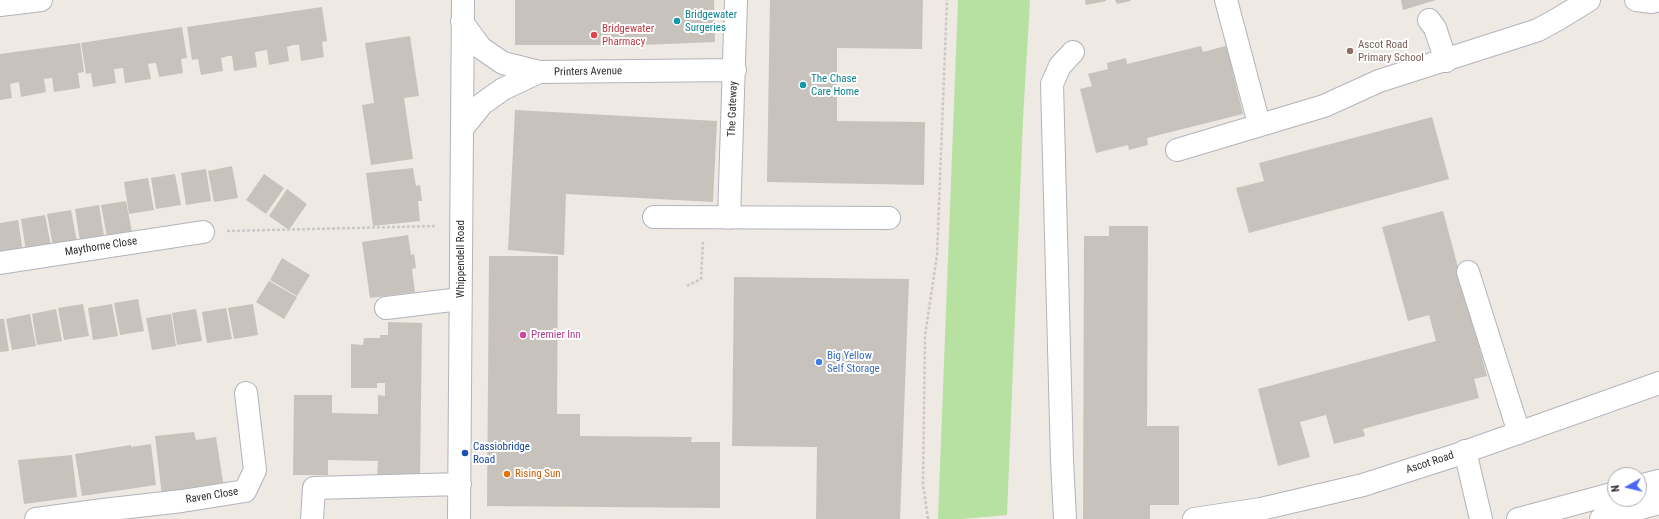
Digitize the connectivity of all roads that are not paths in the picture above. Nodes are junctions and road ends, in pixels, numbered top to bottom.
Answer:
1 (41, 0) edge
2 (463, 0) edge
3 (736, 0) edge
4 (1226, 0) edge
5 (1589, 0) edge
6 (1636, 0) edge
7 (1659, 0) edge
8 (0, 5) edge
9 (1429, 20) dead end
10 (462, 22) junction
11 (1073, 52) dead end
12 (1446, 61) junction
13 (735, 70) junction
14 (539, 72) junction
15 (1259, 124) junction
16 (462, 129) junction
17 (1177, 150) dead end
18 (654, 217) dead end
19 (729, 218) junction
20 (889, 218) dead end
21 (203, 232) road end
22 (0, 263) edge
23 (1468, 272) dead end
24 (460, 299) junction
25 (386, 308) dead end
26 (1659, 383) edge
27 (246, 393) dead end
28 (1519, 433) junction
29 (1465, 452) junction
30 (1659, 481) edge
31 (460, 484) junction
32 (1647, 484) edge
33 (1607, 495) edge
34 (1659, 503) edge
35 (103, 515) edge
36 (36, 519) edge
37 (312, 519) edge
38 (459, 519) edge
39 (1065, 519) edge
40 (1194, 519) edge
41 (1481, 519) edge
42 (1518, 519) edge
43 (1601, 519) edge

1 - 8 street
2 - 10 street, Whippendell Road
3 - 13 street, The Gateway
4 - 15 street
5 - 12 street
6 - 7 street
9 - 12 street
10 - 14 street
10 - 16 street, Whippendell Road
11 - 39 street
12 - 15 street
13 - 14 street, Printers Avenue
13 - 19 street, The Gateway
14 - 16 street, Printers Avenue
15 - 17 street
16 - 24 street, Whippendell Road
18 - 19 street
19 - 20 street
21 - 22 street, Maythorne Close
23 - 28 street
24 - 25 street
24 - 31 street, Whippendell Road
26 - 28 street, Ascot Road
27 - 35 street, Raven Close
28 - 29 street, Ascot Road
29 - 40 street, Ascot Road
29 - 41 street
30 - 32 street
31 - 37 street
31 - 38 street, Whippendell Road
33 - 42 street
34 - 43 street
35 - 36 street, Raven Close

